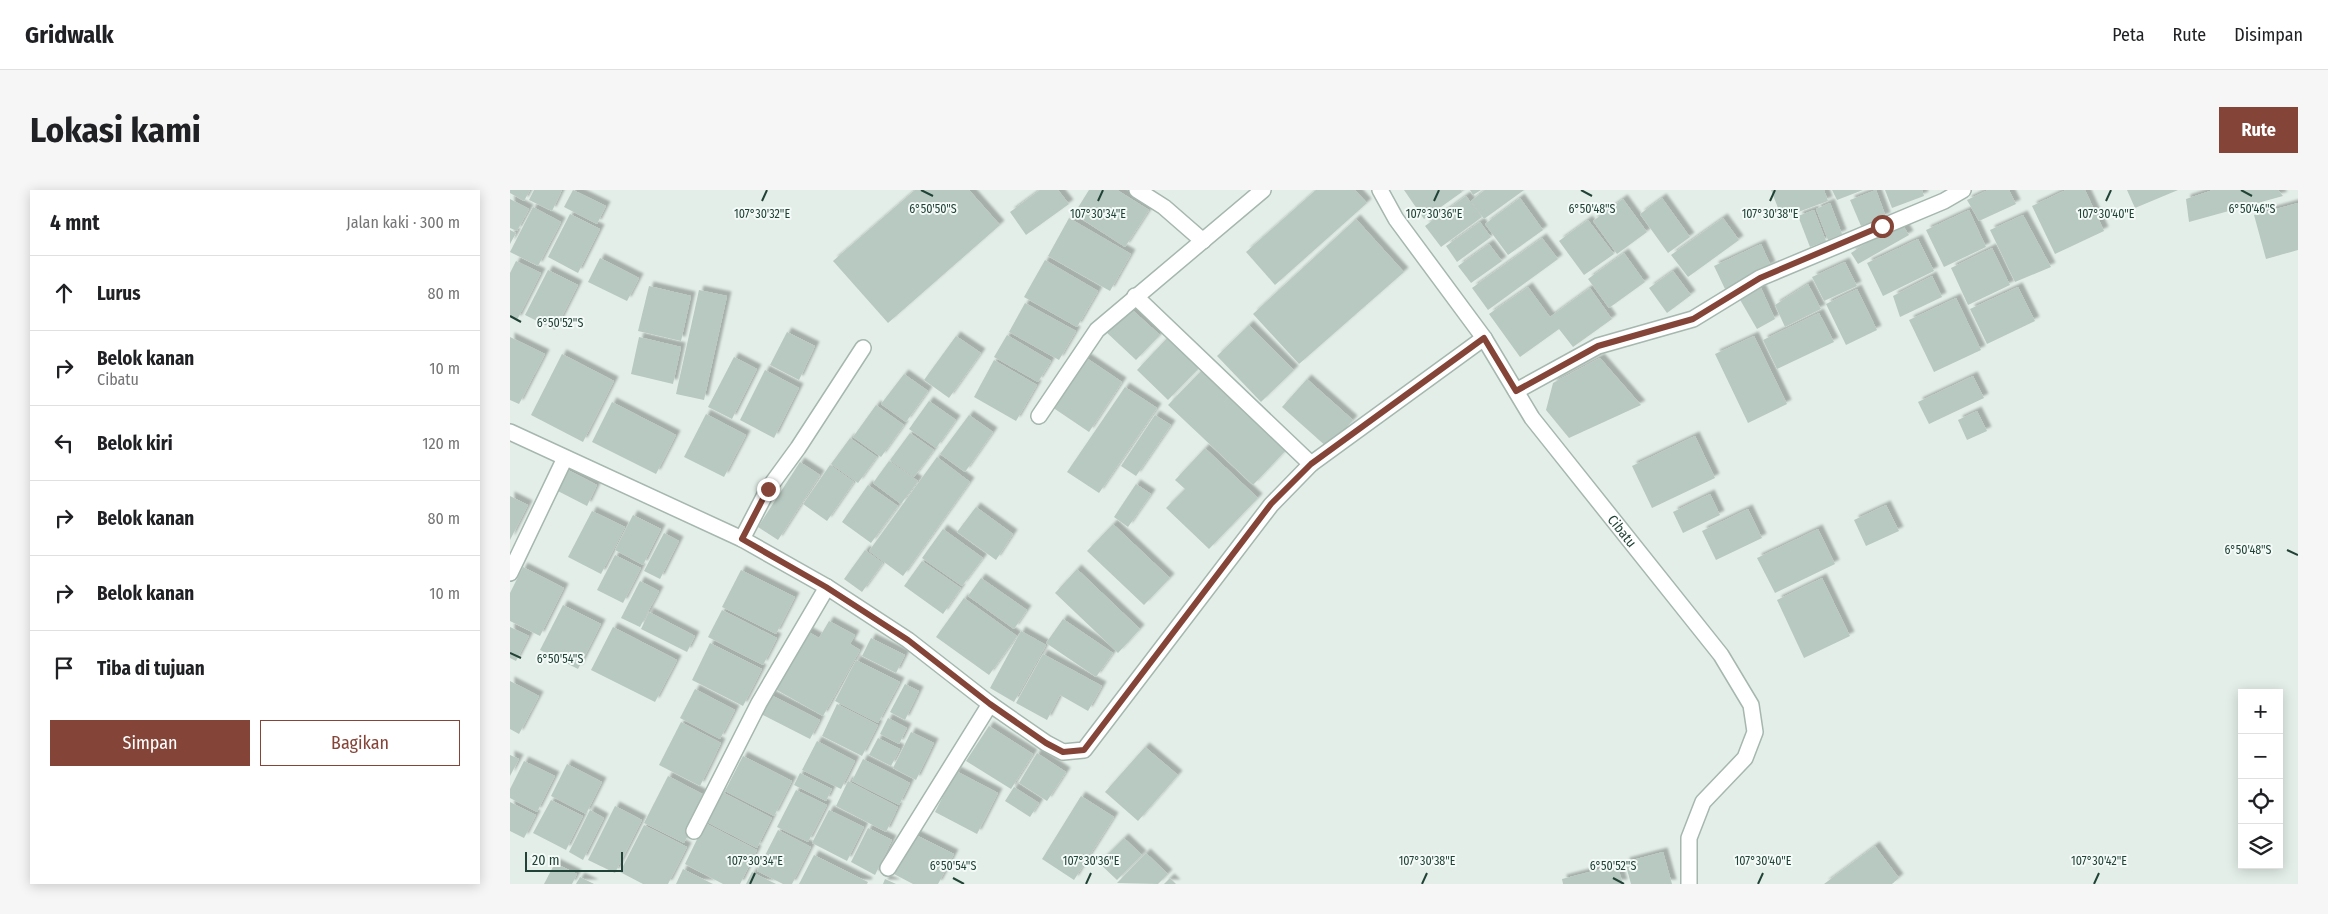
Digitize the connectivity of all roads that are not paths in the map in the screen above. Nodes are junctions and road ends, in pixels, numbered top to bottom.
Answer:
1 (1137, 190) edge
2 (1263, 190) edge
3 (1380, 190) edge
4 (1963, 190) edge
5 (1203, 241) junction
6 (1135, 296) junction
7 (1484, 338) junction
8 (863, 348) dead end
9 (1516, 391) junction
10 (1039, 416) dead end
11 (510, 432) edge
12 (565, 458) junction
13 (1311, 464) junction
14 (742, 539) junction
15 (510, 573) edge
16 (826, 587) junction
17 (990, 704) junction
18 (694, 830) dead end
19 (888, 868) dead end
20 (1689, 884) edge

1 - 5 street
2 - 5 street
3 - 7 street, Cibatu
4 - 9 street
5 - 6 street
6 - 10 street
6 - 13 street
7 - 9 street, Cibatu
7 - 13 street
8 - 14 street
9 - 20 street, Cibatu
11 - 12 street
12 - 14 street
12 - 15 street
13 - 17 street
14 - 16 street
16 - 17 street
16 - 18 street
17 - 19 street

